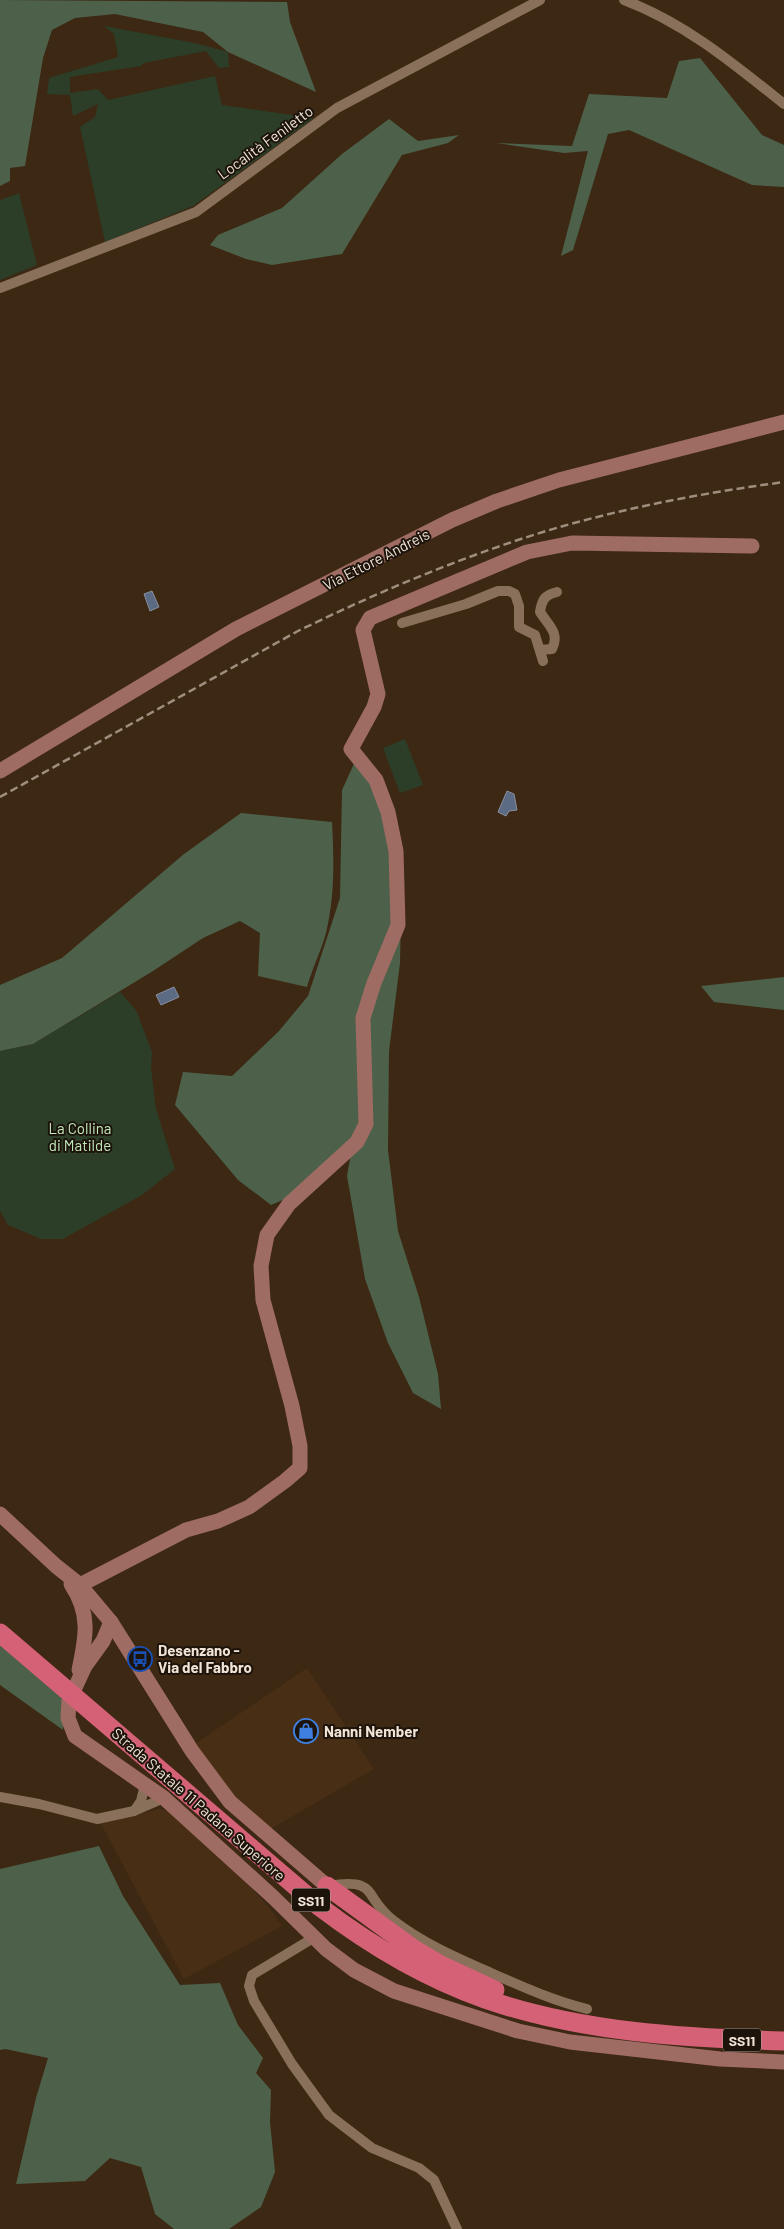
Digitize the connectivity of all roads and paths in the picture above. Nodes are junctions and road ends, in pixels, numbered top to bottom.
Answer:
1 (540, 0) edge
2 (624, 0) edge
3 (784, 104) edge
4 (0, 288) edge
5 (784, 422) edge
6 (752, 546) dead end
7 (557, 592) dead end
8 (402, 623) dead end
9 (540, 650) junction
10 (543, 661) dead end
11 (0, 771) edge
12 (0, 1514) edge
13 (62, 1571) junction
14 (80, 1585) junction
15 (112, 1622) junction
16 (0, 1633) edge
17 (86, 1638) junction
18 (129, 1651) junction
19 (96, 1652) junction
20 (77, 1681) junction
21 (145, 1785) junction
22 (0, 1797) edge
23 (164, 1798) junction
24 (134, 1811) junction
25 (327, 1886) junction
26 (315, 1937) junction
27 (587, 2009) dead end
28 (573, 2021) junction
29 (784, 2033) edge
30 (700, 2038) junction
31 (784, 2041) edge
32 (784, 2048) edge
33 (784, 2062) edge
34 (457, 2229) edge

1 - 4 street, Località Feniletto
2 - 3 street
5 - 11 street, Via Ettore Andreis
6 - 14 street
7 - 9 street
8 - 9 street
9 - 10 street
12 - 13 street
13 - 14 street
13 - 17 street
14 - 15 street
15 - 17 street
15 - 18 street
15 - 19 street
16 - 28 highway, Strada Statale 11 Padana Superiore / SS11
17 - 20 street
18 - 19 street
18 - 25 street
19 - 20 street
20 - 21 street
21 - 23 street
21 - 24 street
22 - 24 street
23 - 24 street
23 - 26 street
25 - 27 street
25 - 28 highway
26 - 33 street
26 - 34 street
28 - 30 highway, Strada Statale 11 Padana Superiore / SS11
29 - 30 highway
30 - 31 highway, Strada Statale 11 Padana Superiore / SS11
30 - 32 highway

